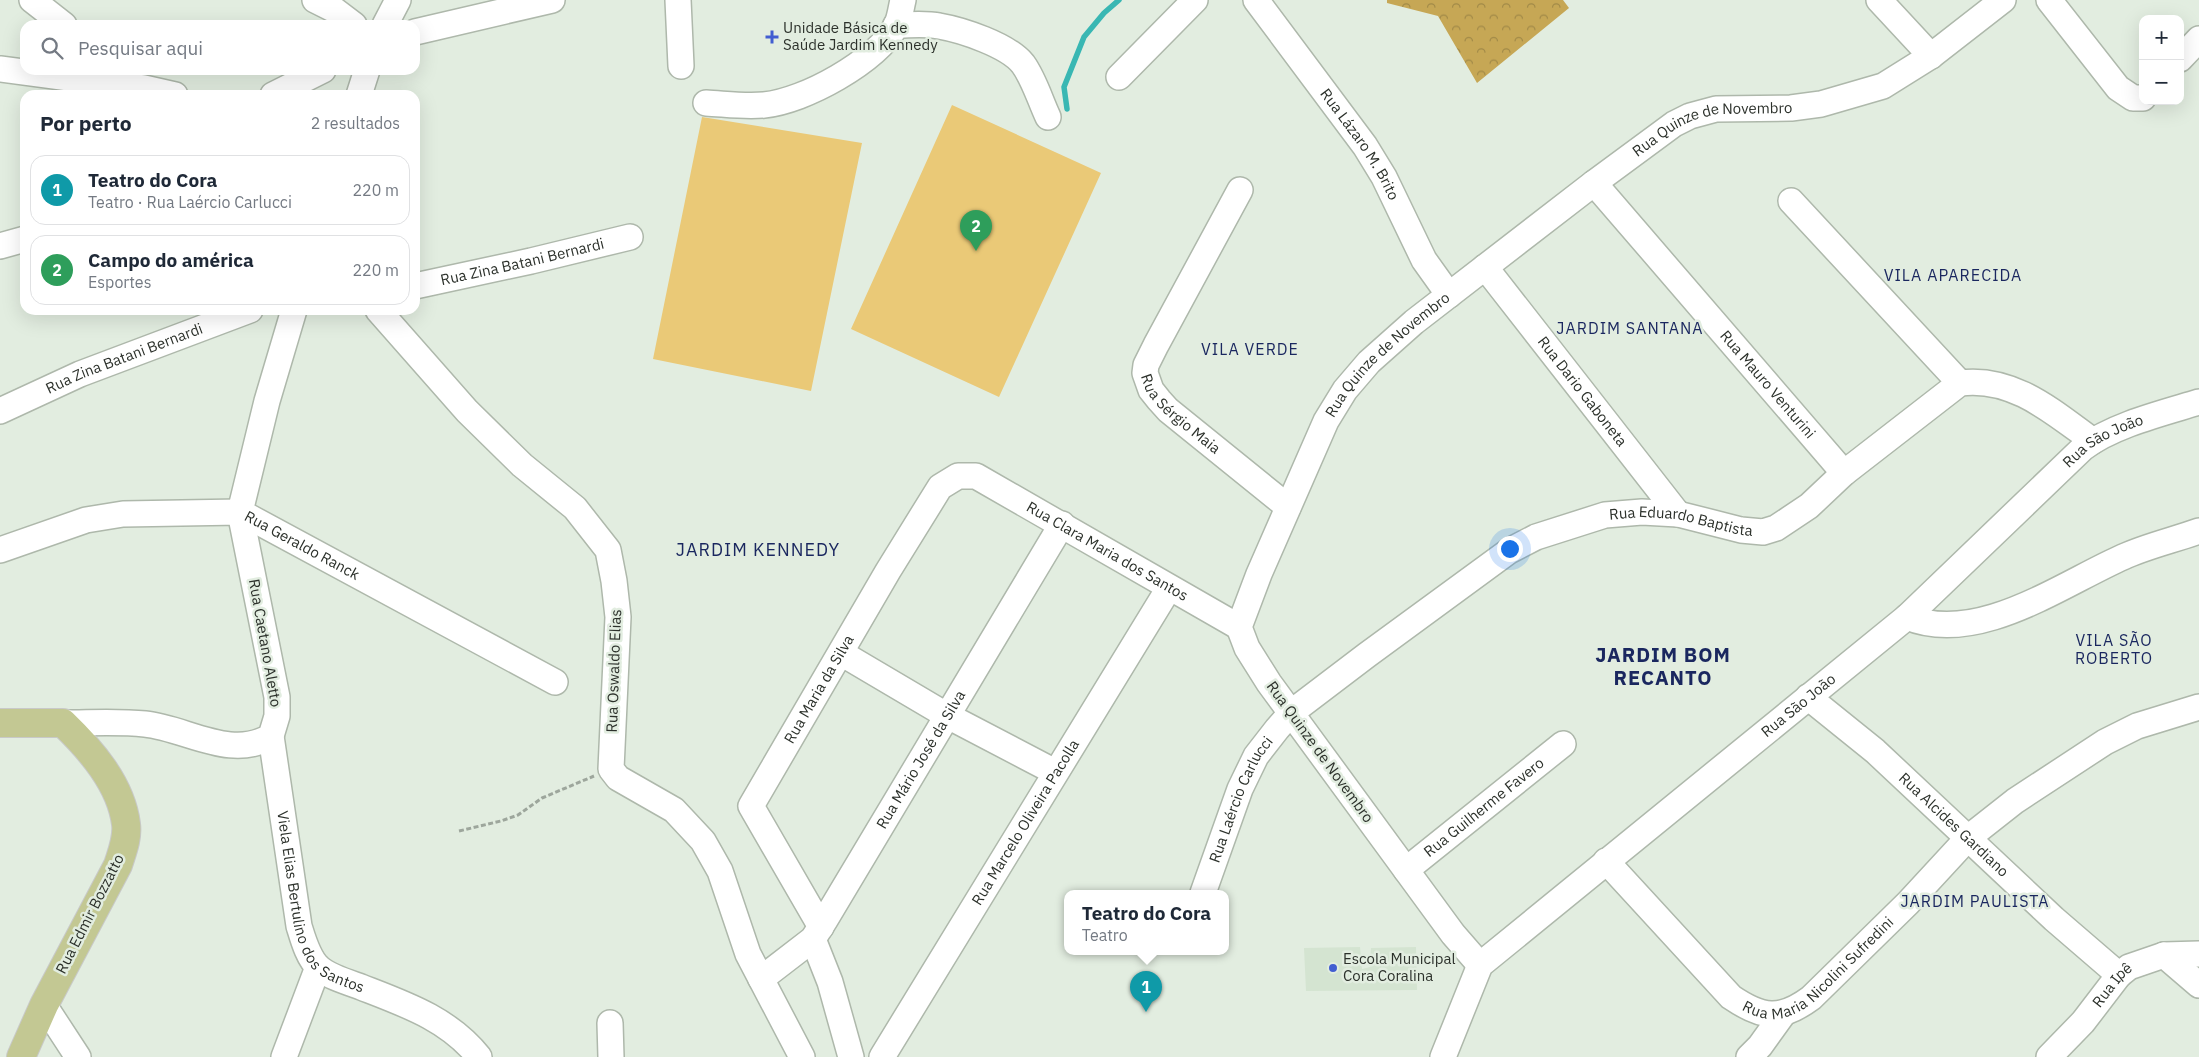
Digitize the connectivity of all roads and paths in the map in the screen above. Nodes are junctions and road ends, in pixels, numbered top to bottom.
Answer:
1 (32, 0) edge
2 (315, 0) edge
3 (398, 0) edge
4 (552, 0) edge
5 (678, 0) edge
6 (903, 0) edge
7 (1195, 0) edge
8 (1256, 0) edge
9 (1879, 0) edge
10 (2003, 0) edge
11 (2049, 0) edge
12 (58, 20) edge
13 (347, 20) edge
14 (387, 20) edge
15 (896, 26) junction
16 (420, 31) edge
17 (2199, 39) edge
18 (2184, 55) edge
19 (1931, 56) junction
20 (681, 66) dead end
21 (0, 69) edge
22 (20, 72) edge
23 (45, 75) edge
24 (127, 75) edge
25 (313, 75) edge
26 (365, 75) edge
27 (1119, 77) dead end
28 (144, 88) junction
29 (153, 90) edge
30 (284, 90) edge
31 (361, 90) edge
32 (2139, 98) edge
33 (706, 103) dead end
34 (1048, 117) dead end
35 (1594, 183) junction
36 (1240, 190) dead end
37 (1791, 200) dead end
38 (630, 237) dead end
39 (20, 240) edge
40 (0, 246) edge
41 (1485, 267) junction
42 (420, 285) edge
43 (1449, 295) junction
44 (237, 315) edge
45 (293, 315) edge
46 (382, 315) edge
47 (1960, 383) junction
48 (2199, 402) edge
49 (0, 411) edge
50 (2093, 441) junction
51 (1844, 473) junction
52 (976, 476) joint
53 (1288, 507) junction
54 (240, 512) junction
55 (1678, 514) junction
56 (1062, 524) junction
57 (2199, 531) edge
58 (0, 550) edge
59 (1169, 588) junction
60 (1907, 617) junction
61 (1239, 628) junction
62 (841, 653) junction
63 (555, 682) dead end
64 (1808, 697) junction
65 (2199, 707) edge
66 (1292, 712) junction
67 (946, 715) junction
68 (0, 723) edge
69 (63, 723) junction
70 (272, 736) junction
71 (1563, 744) dead end
72 (611, 770) junction
73 (1055, 772) junction
74 (459, 831) dead end
75 (1968, 838) junction
76 (1606, 862) junction
77 (1406, 870) junction
78 (1204, 890) edge
79 (817, 933) junction
80 (2199, 954) edge
81 (2164, 955) junction
82 (1480, 966) junction
83 (318, 967) junction
84 (2119, 974) junction
85 (762, 979) junction
86 (2199, 985) edge
87 (44, 1005) junction
88 (1783, 1014) junction
89 (610, 1023) dead end
90 (286, 1050) edge
91 (22, 1057) edge
92 (78, 1057) edge
93 (479, 1057) edge
94 (611, 1057) edge
95 (802, 1057) edge
96 (851, 1057) edge
97 (882, 1057) edge
98 (1444, 1057) edge
99 (1749, 1057) edge
100 (2049, 1057) edge

1 - 12 street
2 - 13 street
3 - 14 street
4 - 16 street
5 - 20 street
6 - 15 street
7 - 27 street
8 - 43 street, Rua Lázaro M. Brito
9 - 19 street
10 - 19 street, Rua Quinze de Novembro
11 - 32 street
15 - 33 street
15 - 34 street
17 - 18 street
19 - 35 street, Rua Quinze de Novembro
21 - 22 street
23 - 28 street
24 - 28 street
25 - 30 street
26 - 31 street
28 - 29 street
35 - 41 street, Rua Quinze de Novembro
35 - 51 street, Rua Mauro Venturini
36 - 53 street, Rua Sérgio Maia
37 - 47 street
38 - 42 street, Rua Zina Batani Bernardi
39 - 40 street
41 - 43 street, Rua Quinze de Novembro
41 - 55 street, Rua Dario Gaboneta
43 - 53 street, Rua Quinze de Novembro
44 - 49 street, Rua Zina Batani Bernardi
45 - 54 street, Rua Caetano Aletto
46 - 72 street, Rua Oswaldo Elias
47 - 50 street
47 - 51 street, Rua Eduardo Baptista
48 - 50 street, Rua São João
50 - 60 street, Rua São João
51 - 55 street, Rua Eduardo Baptista
52 - 56 street, Rua Clara Maria dos Santos
52 - 62 street, Rua Maria da Silva
53 - 61 street, Rua Quinze de Novembro
54 - 58 street, Rua Geraldo Ranck
54 - 63 street, Rua Geraldo Ranck
54 - 70 street, Rua Caetano Aletto
55 - 66 street, Rua Eduardo Baptista
56 - 59 street, Rua Clara Maria dos Santos
56 - 67 street, Rua Mário José da Silva
57 - 60 street
59 - 61 street, Rua Clara Maria dos Santos
59 - 73 street, Rua Marcelo Oliveira Pacolla
60 - 64 street, Rua São João
61 - 66 street, Rua Quinze de Novembro
62 - 67 street
62 - 79 street, Rua Maria da Silva
64 - 75 street, Rua Alcides Gardiano
64 - 76 street, Rua São João
65 - 75 street, Rua Maria Nicolini Sufredini
66 - 77 street, Rua Quinze de Novembro
66 - 78 street, Rua Laércio Carlucci
67 - 73 street
67 - 79 street, Rua Mário José da Silva
68 - 69 main road
69 - 70 street
69 - 87 main road, Rua Edmir Bozzatto
70 - 83 street, Viela Elias Bertulino dos Santos
71 - 77 street, Rua Guilherme Favero
72 - 74 path
72 - 85 street
73 - 97 street, Rua Marcelo Oliveira Pacolla
75 - 84 street, Rua Alcides Gardiano
75 - 88 street, Rua Maria Nicolini Sufredini
76 - 82 street, Rua São João
76 - 88 street, Rua Maria Nicolini Sufredini
77 - 82 street, Rua Quinze de Novembro
79 - 85 street, Rua Mário José da Silva
79 - 96 street, Rua Maria da Silva
80 - 81 street, Rua Ipê
81 - 84 street, Rua Ipê
81 - 86 street
82 - 98 street, Rua São João
83 - 90 street
83 - 93 street, Viela Elias Bertulino dos Santos
84 - 100 street, Rua Ipê
85 - 95 street
87 - 91 main road, Rua Edmir Bozzatto
87 - 92 street
88 - 99 street
89 - 94 street

